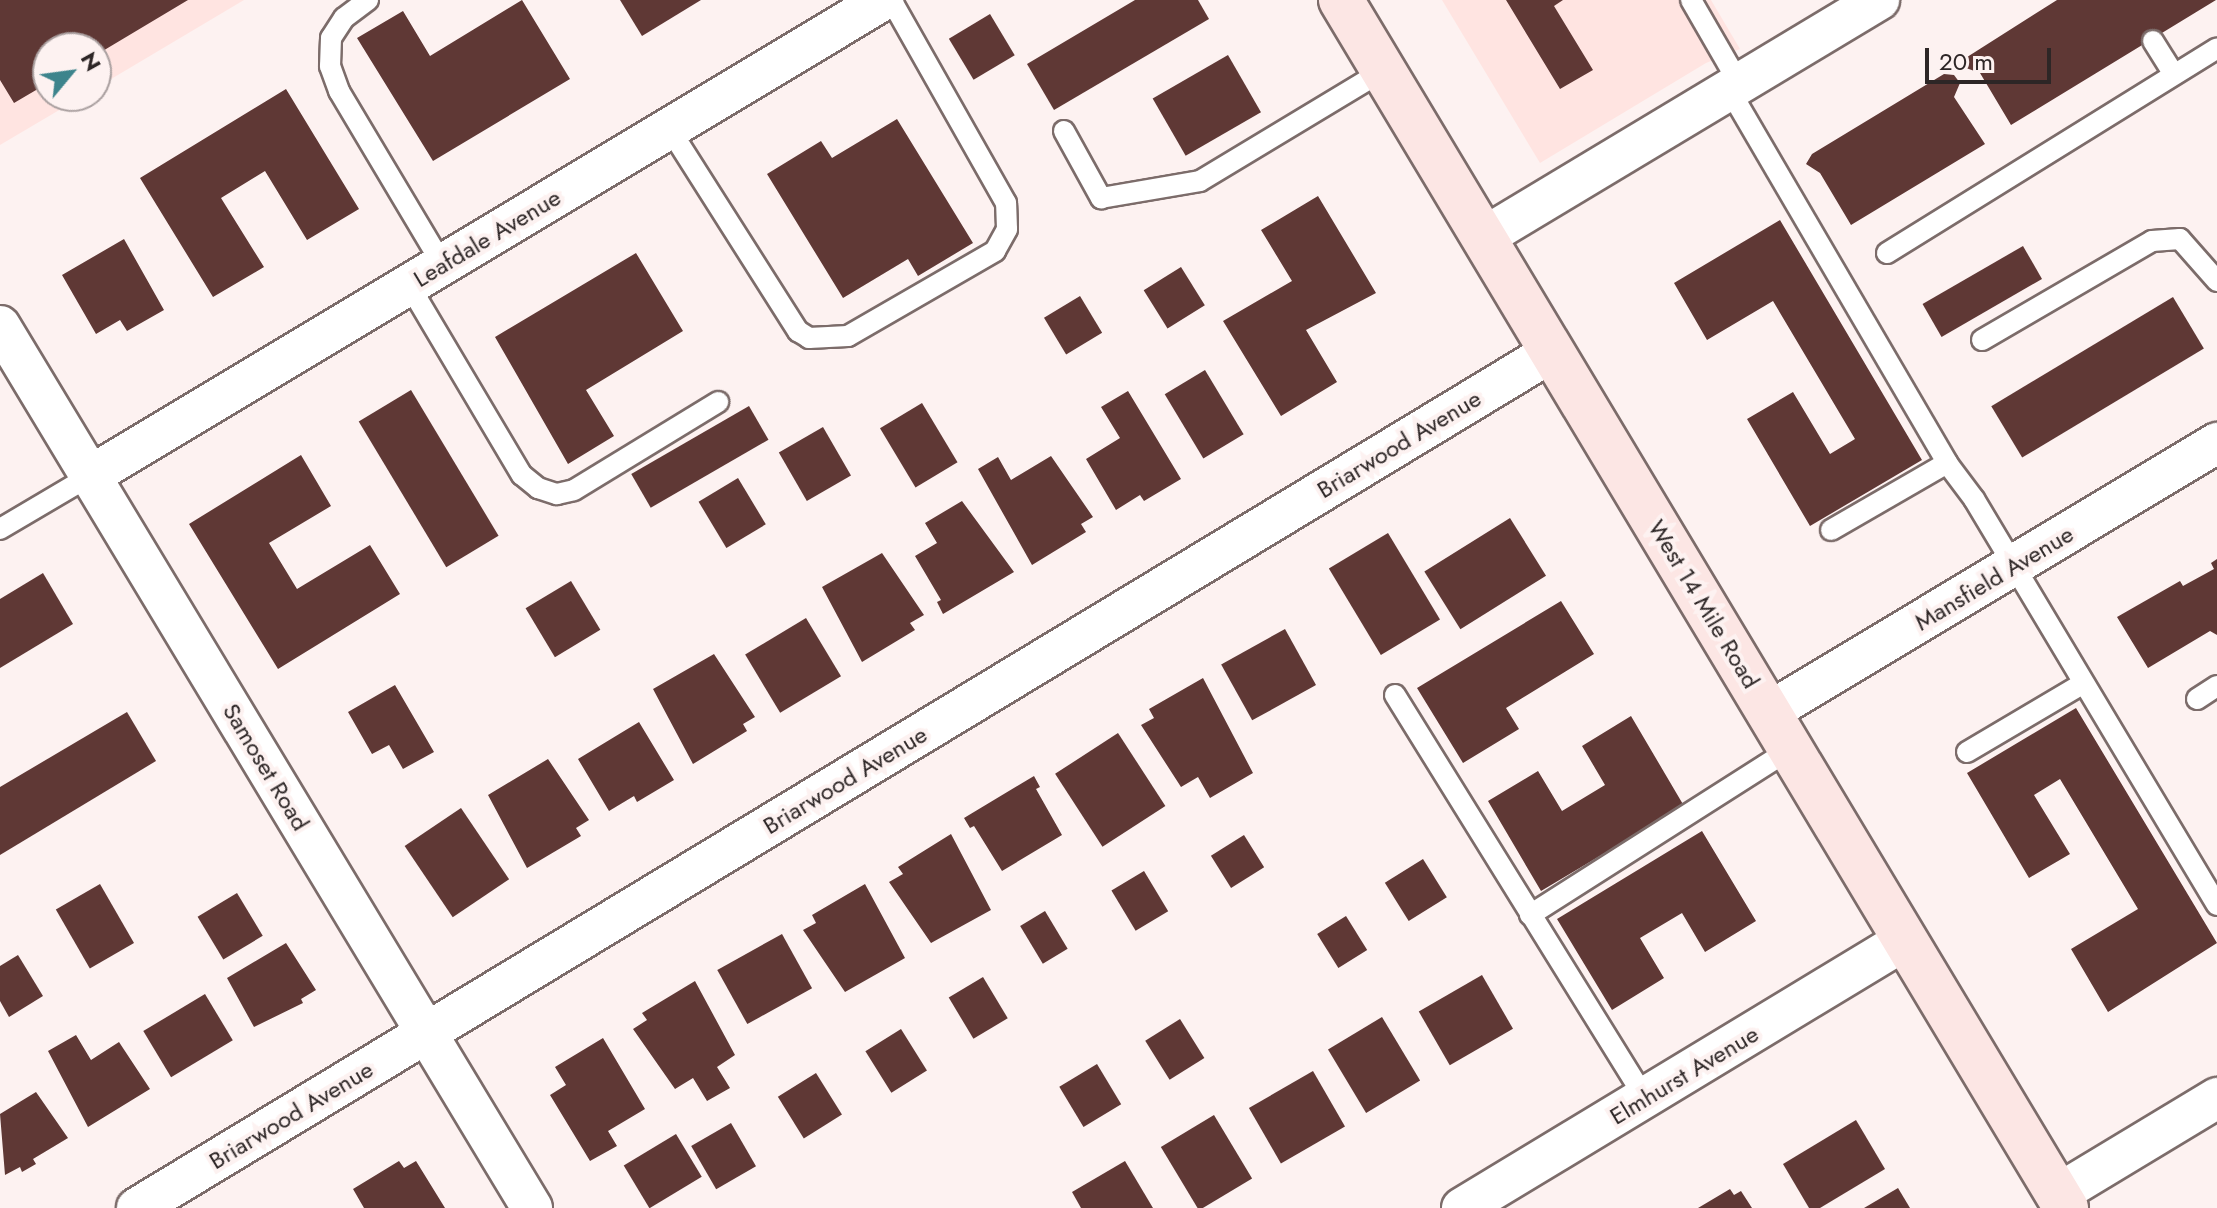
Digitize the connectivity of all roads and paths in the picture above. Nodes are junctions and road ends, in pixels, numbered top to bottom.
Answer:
1 (368, 0) edge
2 (1341, 0) edge
3 (1691, 0) edge
4 (1879, 0) edge
5 (882, 1) edge
6 (2153, 41) dead end
7 (2217, 48) edge
8 (1384, 70) junction
9 (2174, 74) junction
10 (1735, 88) junction
11 (669, 128) junction
12 (1064, 131) dead end
13 (1484, 237) junction
14 (1887, 253) dead end
15 (425, 275) junction
16 (2217, 281) edge
17 (0, 326) edge
18 (1982, 340) dead end
19 (1553, 351) junction
20 (718, 402) dead end
21 (2217, 443) edge
22 (1947, 463) junction
23 (90, 476) junction
24 (0, 529) edge
25 (1831, 530) dead end
26 (2013, 569) junction
27 (2082, 684) junction
28 (2217, 686) edge
29 (1395, 695) dead end
30 (2197, 699) dead end
31 (1769, 712) junction
32 (1791, 749) junction
33 (1967, 752) dead end
34 (2217, 905) edge
35 (1530, 915) junction
36 (1905, 940) junction
37 (426, 1033) junction
38 (1645, 1098) junction
39 (2217, 1098) edge
40 (2062, 1201) edge
41 (137, 1208) edge
42 (532, 1208) edge
43 (1462, 1208) edge

1 - 15 lane
2 - 8 main road, West 14 Mile Road
3 - 10 lane
4 - 10 street
5 - 11 street, Leafdale Avenue
5 - 11 lane
6 - 9 lane
7 - 9 lane
8 - 12 lane
8 - 13 main road, West 14 Mile Road
9 - 14 lane
10 - 13 street
10 - 22 lane
11 - 15 street, Leafdale Avenue
13 - 19 main road, West 14 Mile Road
15 - 20 lane
15 - 23 street, Leafdale Avenue
16 - 18 lane
17 - 23 street, Samoset Road
19 - 31 main road, West 14 Mile Road
19 - 37 street, Briarwood Avenue
21 - 26 street, Mansfield Avenue
22 - 25 lane
22 - 26 lane
23 - 24 lane
23 - 37 street, Samoset Road
26 - 27 lane
26 - 31 street, Mansfield Avenue
27 - 33 lane
27 - 34 lane
28 - 30 lane
29 - 35 lane
31 - 32 main road, West 14 Mile Road
32 - 35 lane
32 - 36 main road, West 14 Mile Road
35 - 38 lane
36 - 38 street, Elmhurst Avenue
36 - 40 main road, West 14 Mile Road
37 - 41 street, Briarwood Avenue
37 - 42 street, Samoset Road
38 - 43 street, Elmhurst Avenue
39 - 40 street

